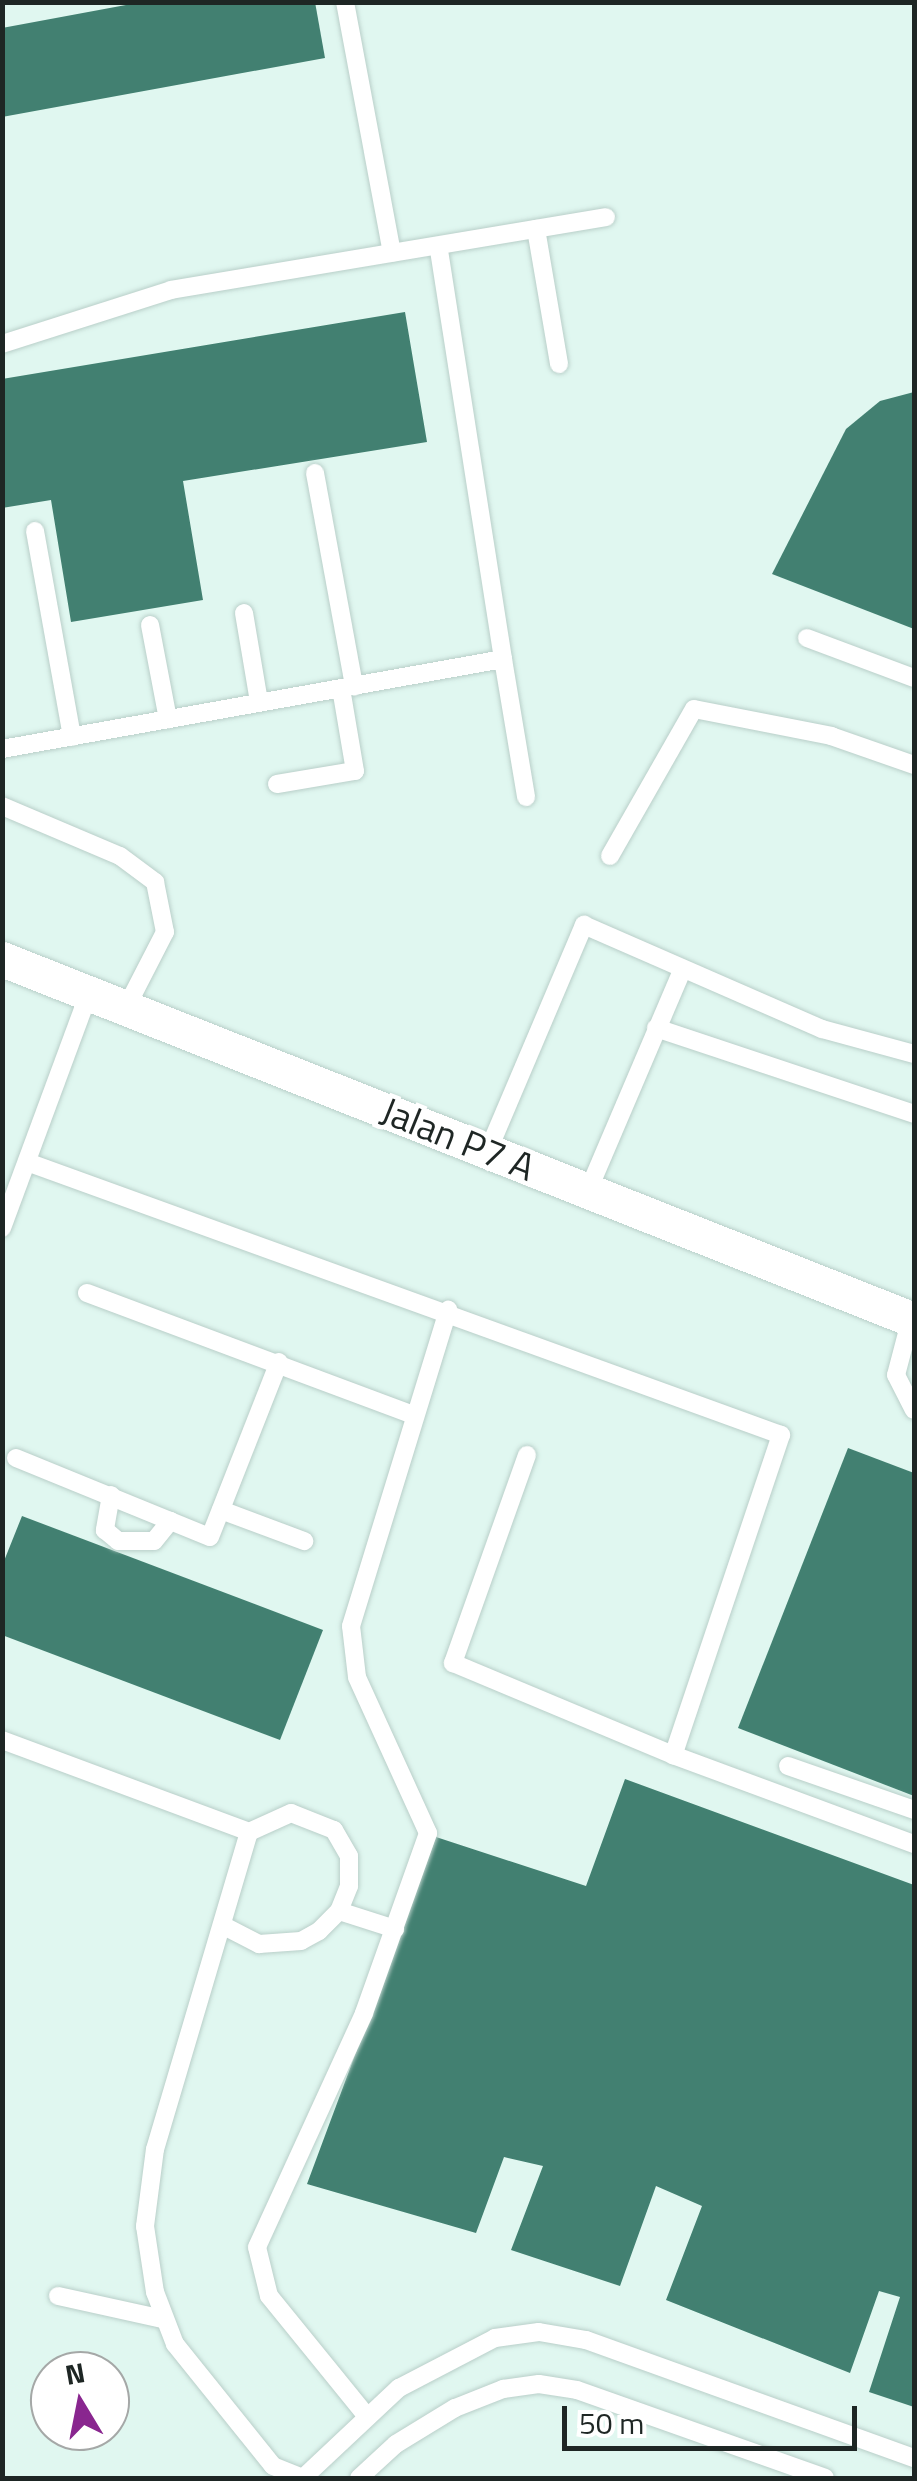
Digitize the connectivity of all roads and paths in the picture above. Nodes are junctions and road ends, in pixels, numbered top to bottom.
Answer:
1 (345, 2) edge
2 (606, 217) dead end
3 (536, 229) junction
4 (438, 246) junction
5 (392, 253) junction
6 (2, 344) edge
7 (559, 364) dead end
8 (315, 473) dead end
9 (35, 531) dead end
10 (244, 613) dead end
11 (150, 624) dead end
12 (807, 638) dead end
13 (502, 659) junction
14 (914, 678) edge
15 (347, 687) junction
16 (259, 702) junction
17 (168, 719) junction
18 (72, 737) junction
19 (2, 749) edge
20 (914, 765) edge
21 (277, 784) dead end
22 (526, 797) dead end
23 (2, 806) edge
24 (610, 856) dead end
25 (2, 959) edge
26 (682, 970) junction
27 (89, 993) junction
28 (126, 1008) junction
29 (656, 1028) junction
30 (914, 1054) edge
31 (914, 1114) edge
32 (488, 1151) junction
33 (27, 1162) junction
34 (588, 1191) junction
35 (2, 1228) edge
36 (87, 1293) dead end
37 (448, 1310) junction
38 (913, 1319) edge
39 (278, 1362) junction
40 (914, 1410) edge
41 (413, 1415) junction
42 (527, 1455) dead end
43 (16, 1458) dead end
44 (111, 1495) junction
45 (221, 1510) junction
46 (170, 1521) junction
47 (304, 1542) dead end
48 (2, 1740) edge
49 (672, 1755) junction
50 (788, 1766) dead end
51 (914, 1810) edge
52 (249, 1832) junction
53 (914, 1844) edge
54 (340, 1911) junction
55 (222, 1925) junction
56 (394, 1929) junction
57 (58, 2296) dead end
58 (164, 2319) junction
59 (365, 2414) junction
60 (914, 2458) edge
61 (302, 2478) edge
62 (359, 2478) edge
63 (825, 2478) edge

1 - 5 lane
2 - 3 lane
3 - 4 lane
3 - 7 lane
4 - 5 lane
4 - 13 lane
5 - 6 lane
8 - 15 lane
9 - 18 lane
10 - 16 lane
11 - 17 lane
12 - 14 lane
13 - 15 lane
13 - 22 lane
15 - 16 lane
15 - 21 lane
16 - 17 lane
17 - 18 lane
18 - 19 lane
20 - 24 lane
23 - 28 lane
25 - 27 street, Jalan P7 A
26 - 29 lane
26 - 30 lane
26 - 32 lane
27 - 28 street, Jalan P7 A
27 - 33 lane
28 - 32 street, Jalan P7 A
29 - 31 lane
29 - 34 lane
32 - 34 street, Jalan P7 A
33 - 35 lane
33 - 37 lane
34 - 38 street, Jalan P7 A
36 - 39 lane
37 - 41 lane
37 - 49 lane
38 - 40 lane
39 - 41 lane
39 - 45 lane
41 - 56 lane
42 - 49 lane
43 - 44 lane
44 - 46 lane
44 - 46 lane
45 - 46 lane
45 - 47 lane
48 - 52 lane
49 - 53 lane
50 - 51 lane
52 - 54 lane
52 - 55 lane
54 - 55 lane
54 - 56 lane
55 - 58 lane
56 - 59 lane
57 - 58 lane
58 - 61 lane
59 - 60 lane
59 - 61 lane
62 - 63 lane

